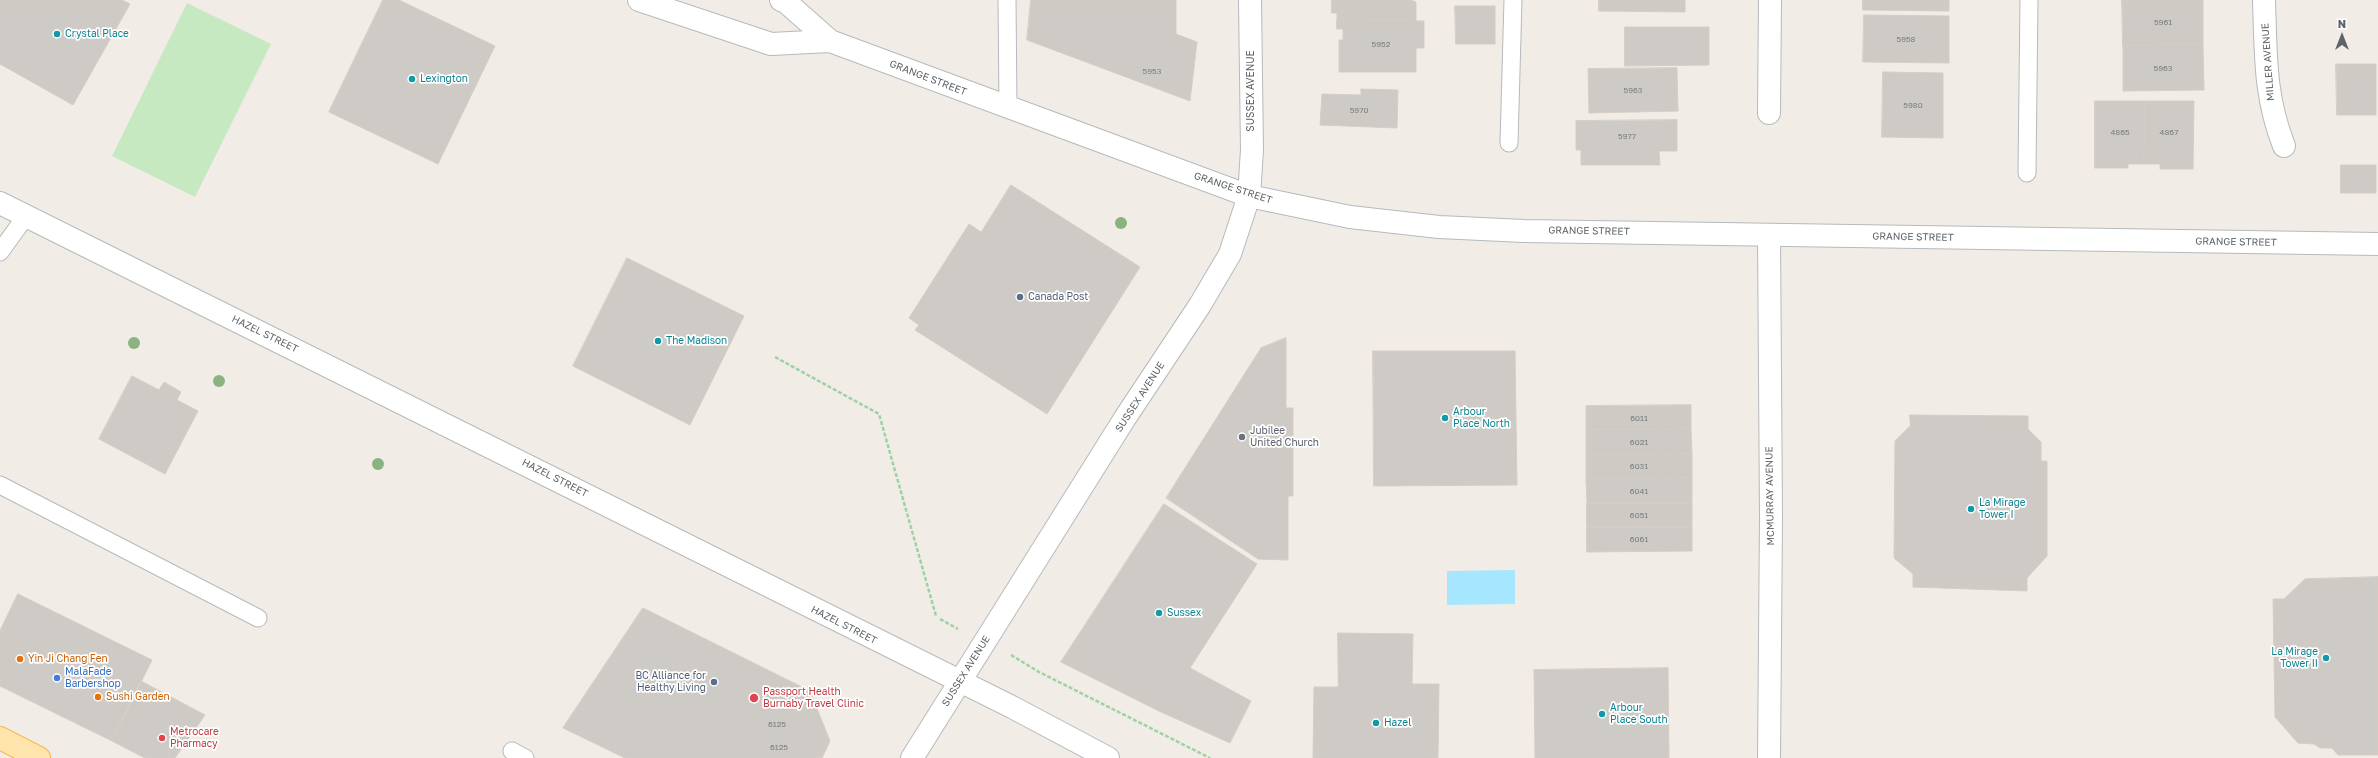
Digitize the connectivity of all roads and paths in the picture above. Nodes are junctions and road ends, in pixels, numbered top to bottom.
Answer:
1 (639, 0) edge
2 (781, 0) edge
3 (1007, 0) edge
4 (1250, 0) edge
5 (1513, 0) edge
6 (1770, 0) edge
7 (2029, 0) edge
8 (2264, 0) edge
9 (830, 41) junction
10 (1008, 108) junction
11 (1769, 113) dead end
12 (1509, 143) dead end
13 (2284, 146) dead end
14 (2027, 173) dead end
15 (1249, 196) junction
16 (0, 203) edge
17 (26, 216) junction
18 (1769, 235) junction
19 (2378, 244) edge
20 (0, 252) edge
21 (775, 357) dead end
22 (0, 485) edge
23 (936, 616) dead end
24 (258, 618) dead end
25 (1019, 658) dead end
26 (958, 682) junction
27 (0, 738) edge
28 (39, 758) edge
29 (912, 758) edge
30 (1108, 758) edge
31 (1210, 758) edge
32 (1769, 758) edge

1 - 9 street, GRANGE STREET
2 - 9 street, GRANGE STREET
3 - 10 lane
4 - 15 street, SUSSEX AVENUE
5 - 12 lane
6 - 11 street
7 - 14 lane
8 - 13 street, MILLER AVENUE
9 - 10 street, GRANGE STREET
10 - 15 street, GRANGE STREET
15 - 18 street, GRANGE STREET
15 - 26 street, SUSSEX AVENUE
16 - 17 street, HAZEL STREET
17 - 20 lane
17 - 26 street, HAZEL STREET
18 - 19 street, GRANGE STREET
18 - 32 street, MCMURRAY AVENUE
21 - 23 path
22 - 24 lane
25 - 31 path
26 - 29 street, SUSSEX AVENUE
26 - 30 street, HAZEL STREET
27 - 28 main road

